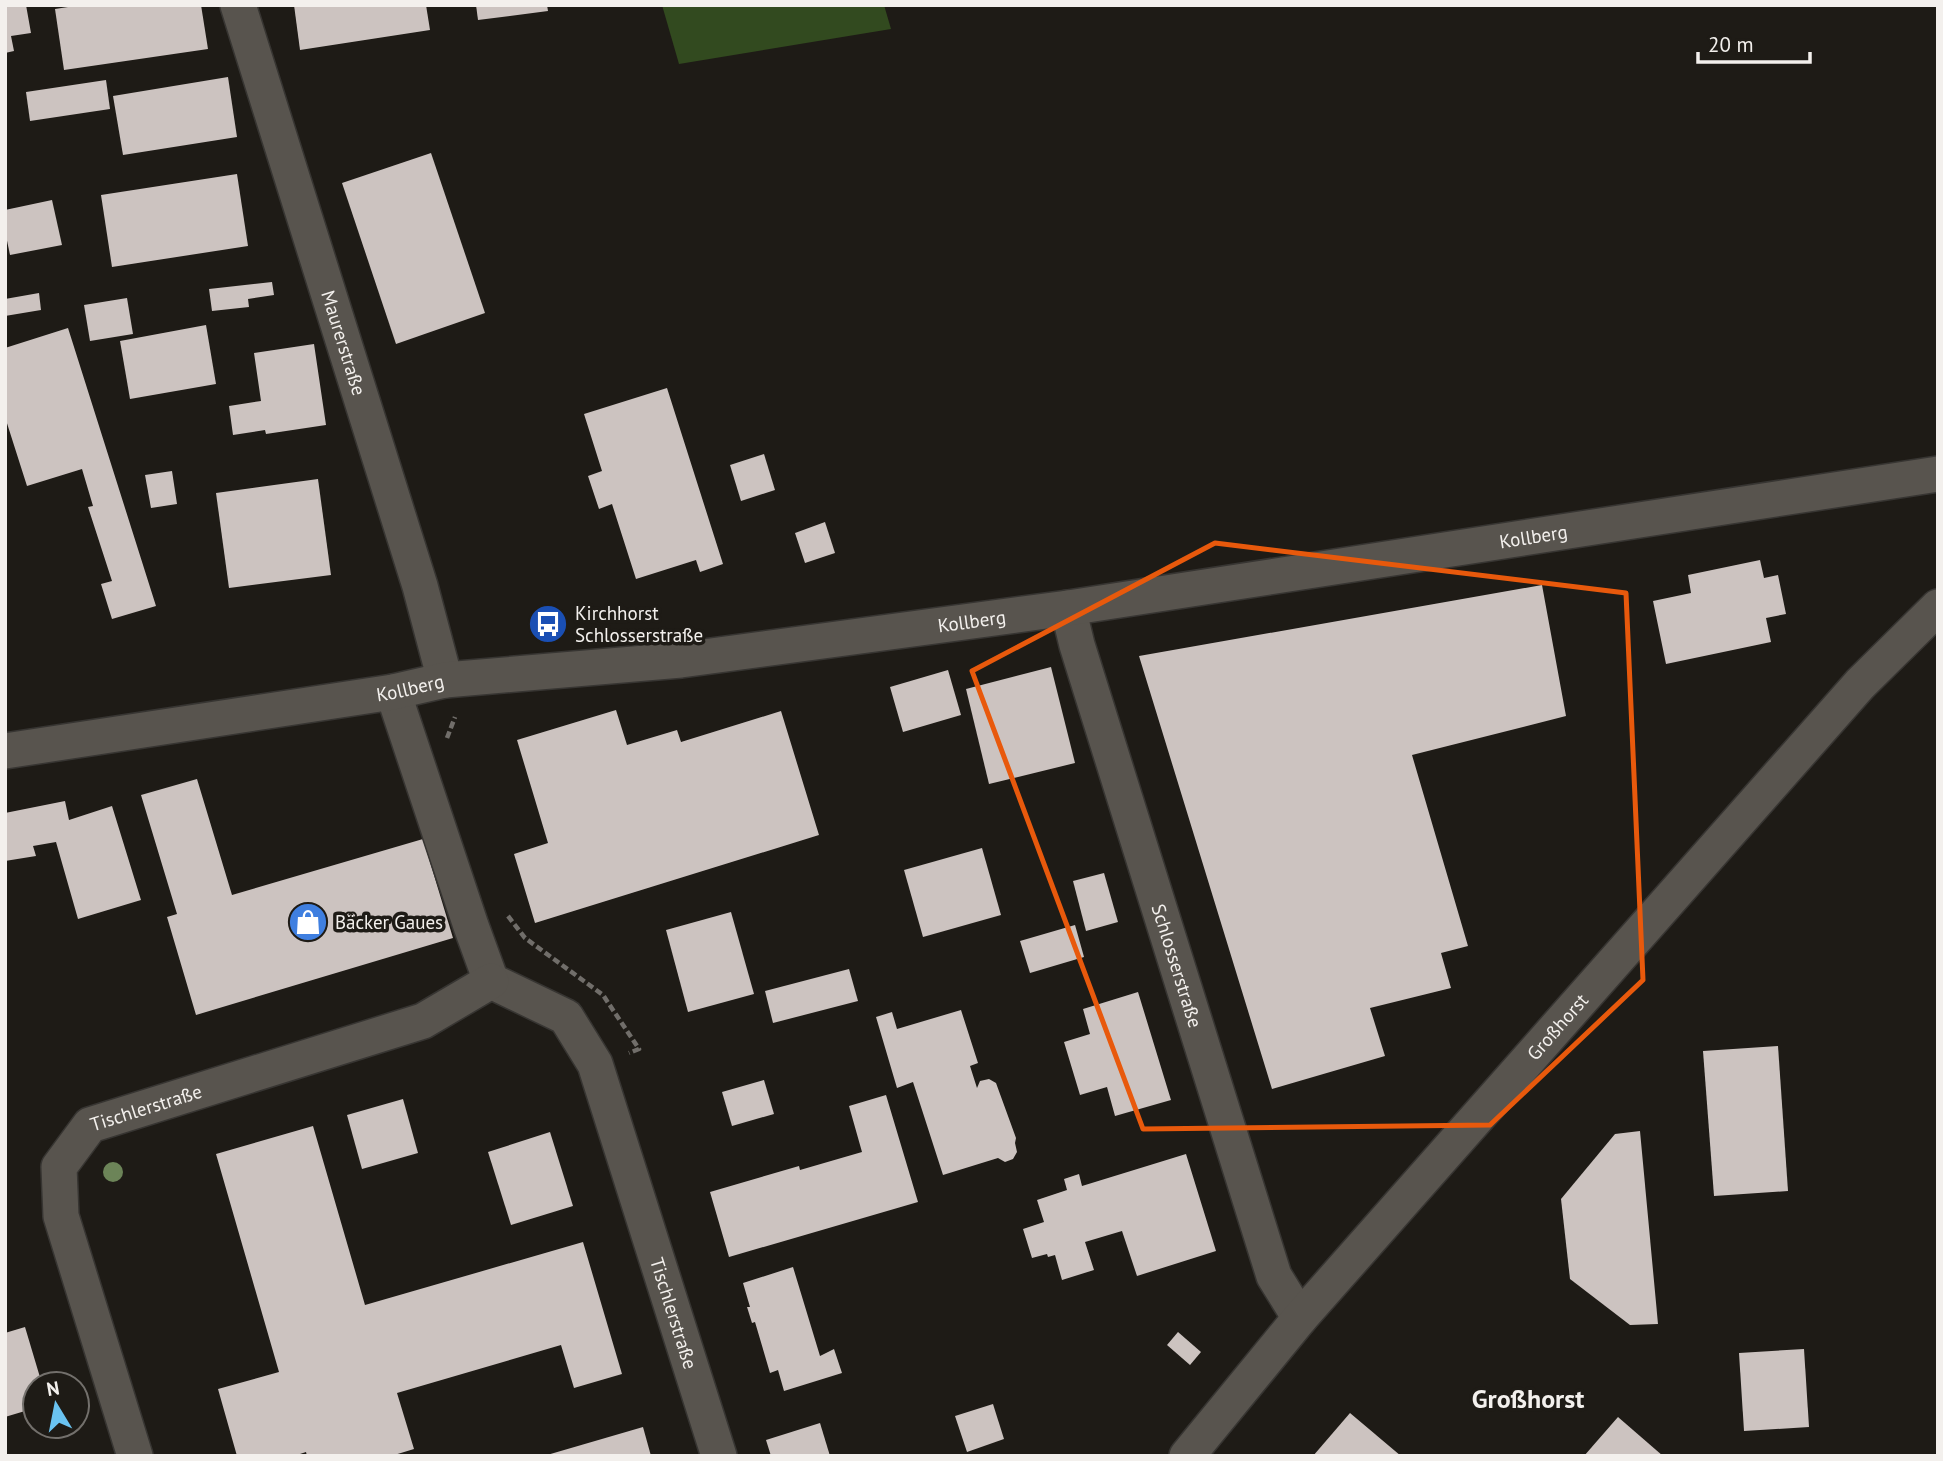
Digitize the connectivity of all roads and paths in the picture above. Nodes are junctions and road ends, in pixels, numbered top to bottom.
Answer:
1 (238, 5) edge
2 (1938, 474) edge
3 (1938, 607) edge
4 (1068, 608) junction
5 (393, 692) junction
6 (452, 695) junction
7 (445, 743) dead end
8 (5, 751) edge
9 (504, 911) dead end
10 (491, 981) junction
11 (595, 1064) junction
12 (1300, 1318) junction
13 (135, 1456) edge
14 (719, 1456) edge
15 (1187, 1456) edge

1 - 6 street, Maurerstraße
2 - 4 street, Kollberg
3 - 12 street, Großhorst
4 - 6 street, Kollberg
4 - 12 street, Schlosserstraße
5 - 6 street, Kollberg
5 - 8 street, Kollberg
5 - 10 street
6 - 7 path
9 - 11 path
10 - 11 street, Tischlerstraße
10 - 13 street, Tischlerstraße
11 - 14 street, Tischlerstraße
12 - 15 street, Großhorst

